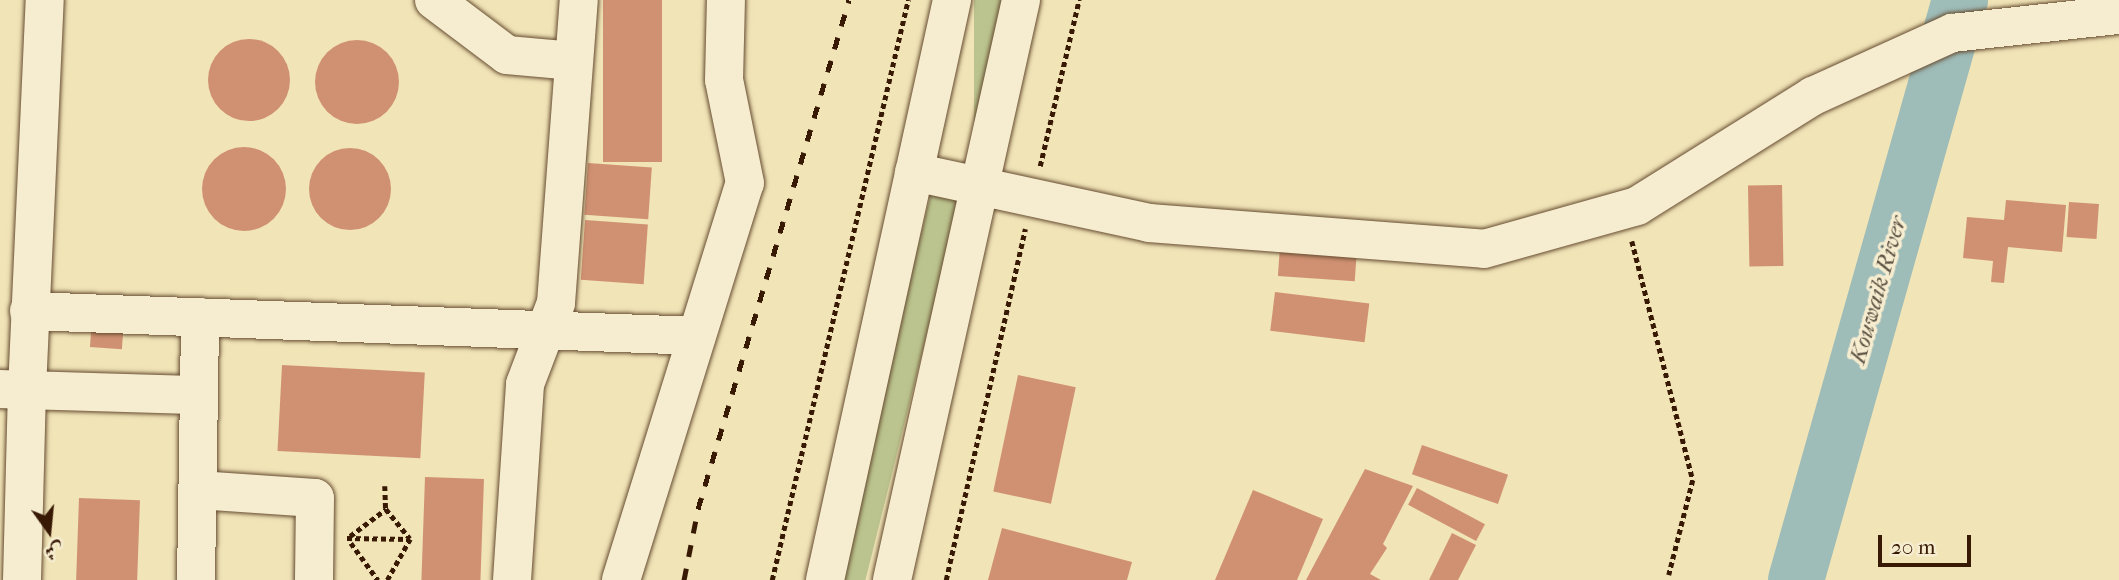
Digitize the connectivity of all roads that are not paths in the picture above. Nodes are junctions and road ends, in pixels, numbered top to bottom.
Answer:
1 (45, 0) edge
2 (434, 0) edge
3 (579, 0) edge
4 (726, 0) edge
5 (952, 0) edge
6 (1021, 0) edge
7 (2119, 15) edge
8 (574, 61) junction
9 (914, 172) junction
10 (980, 186) junction
11 (29, 311) junction
12 (200, 317) junction
13 (546, 330) junction
14 (697, 336) junction
15 (13, 389) edge
16 (199, 395) junction
17 (198, 490) junction
18 (22, 580) edge
19 (196, 580) edge
20 (314, 580) edge
21 (512, 580) edge
22 (621, 580) edge
23 (825, 580) edge
24 (892, 580) edge

1 - 11 street
2 - 8 street
3 - 8 street
4 - 14 street
5 - 9 street
6 - 10 street
7 - 10 street
8 - 13 street
9 - 10 street
9 - 23 street
10 - 24 street
11 - 12 street
11 - 15 street
12 - 13 street
12 - 16 street
13 - 14 street
13 - 21 street
14 - 22 street
15 - 16 street
15 - 18 street
16 - 17 street
17 - 19 street
17 - 20 street

